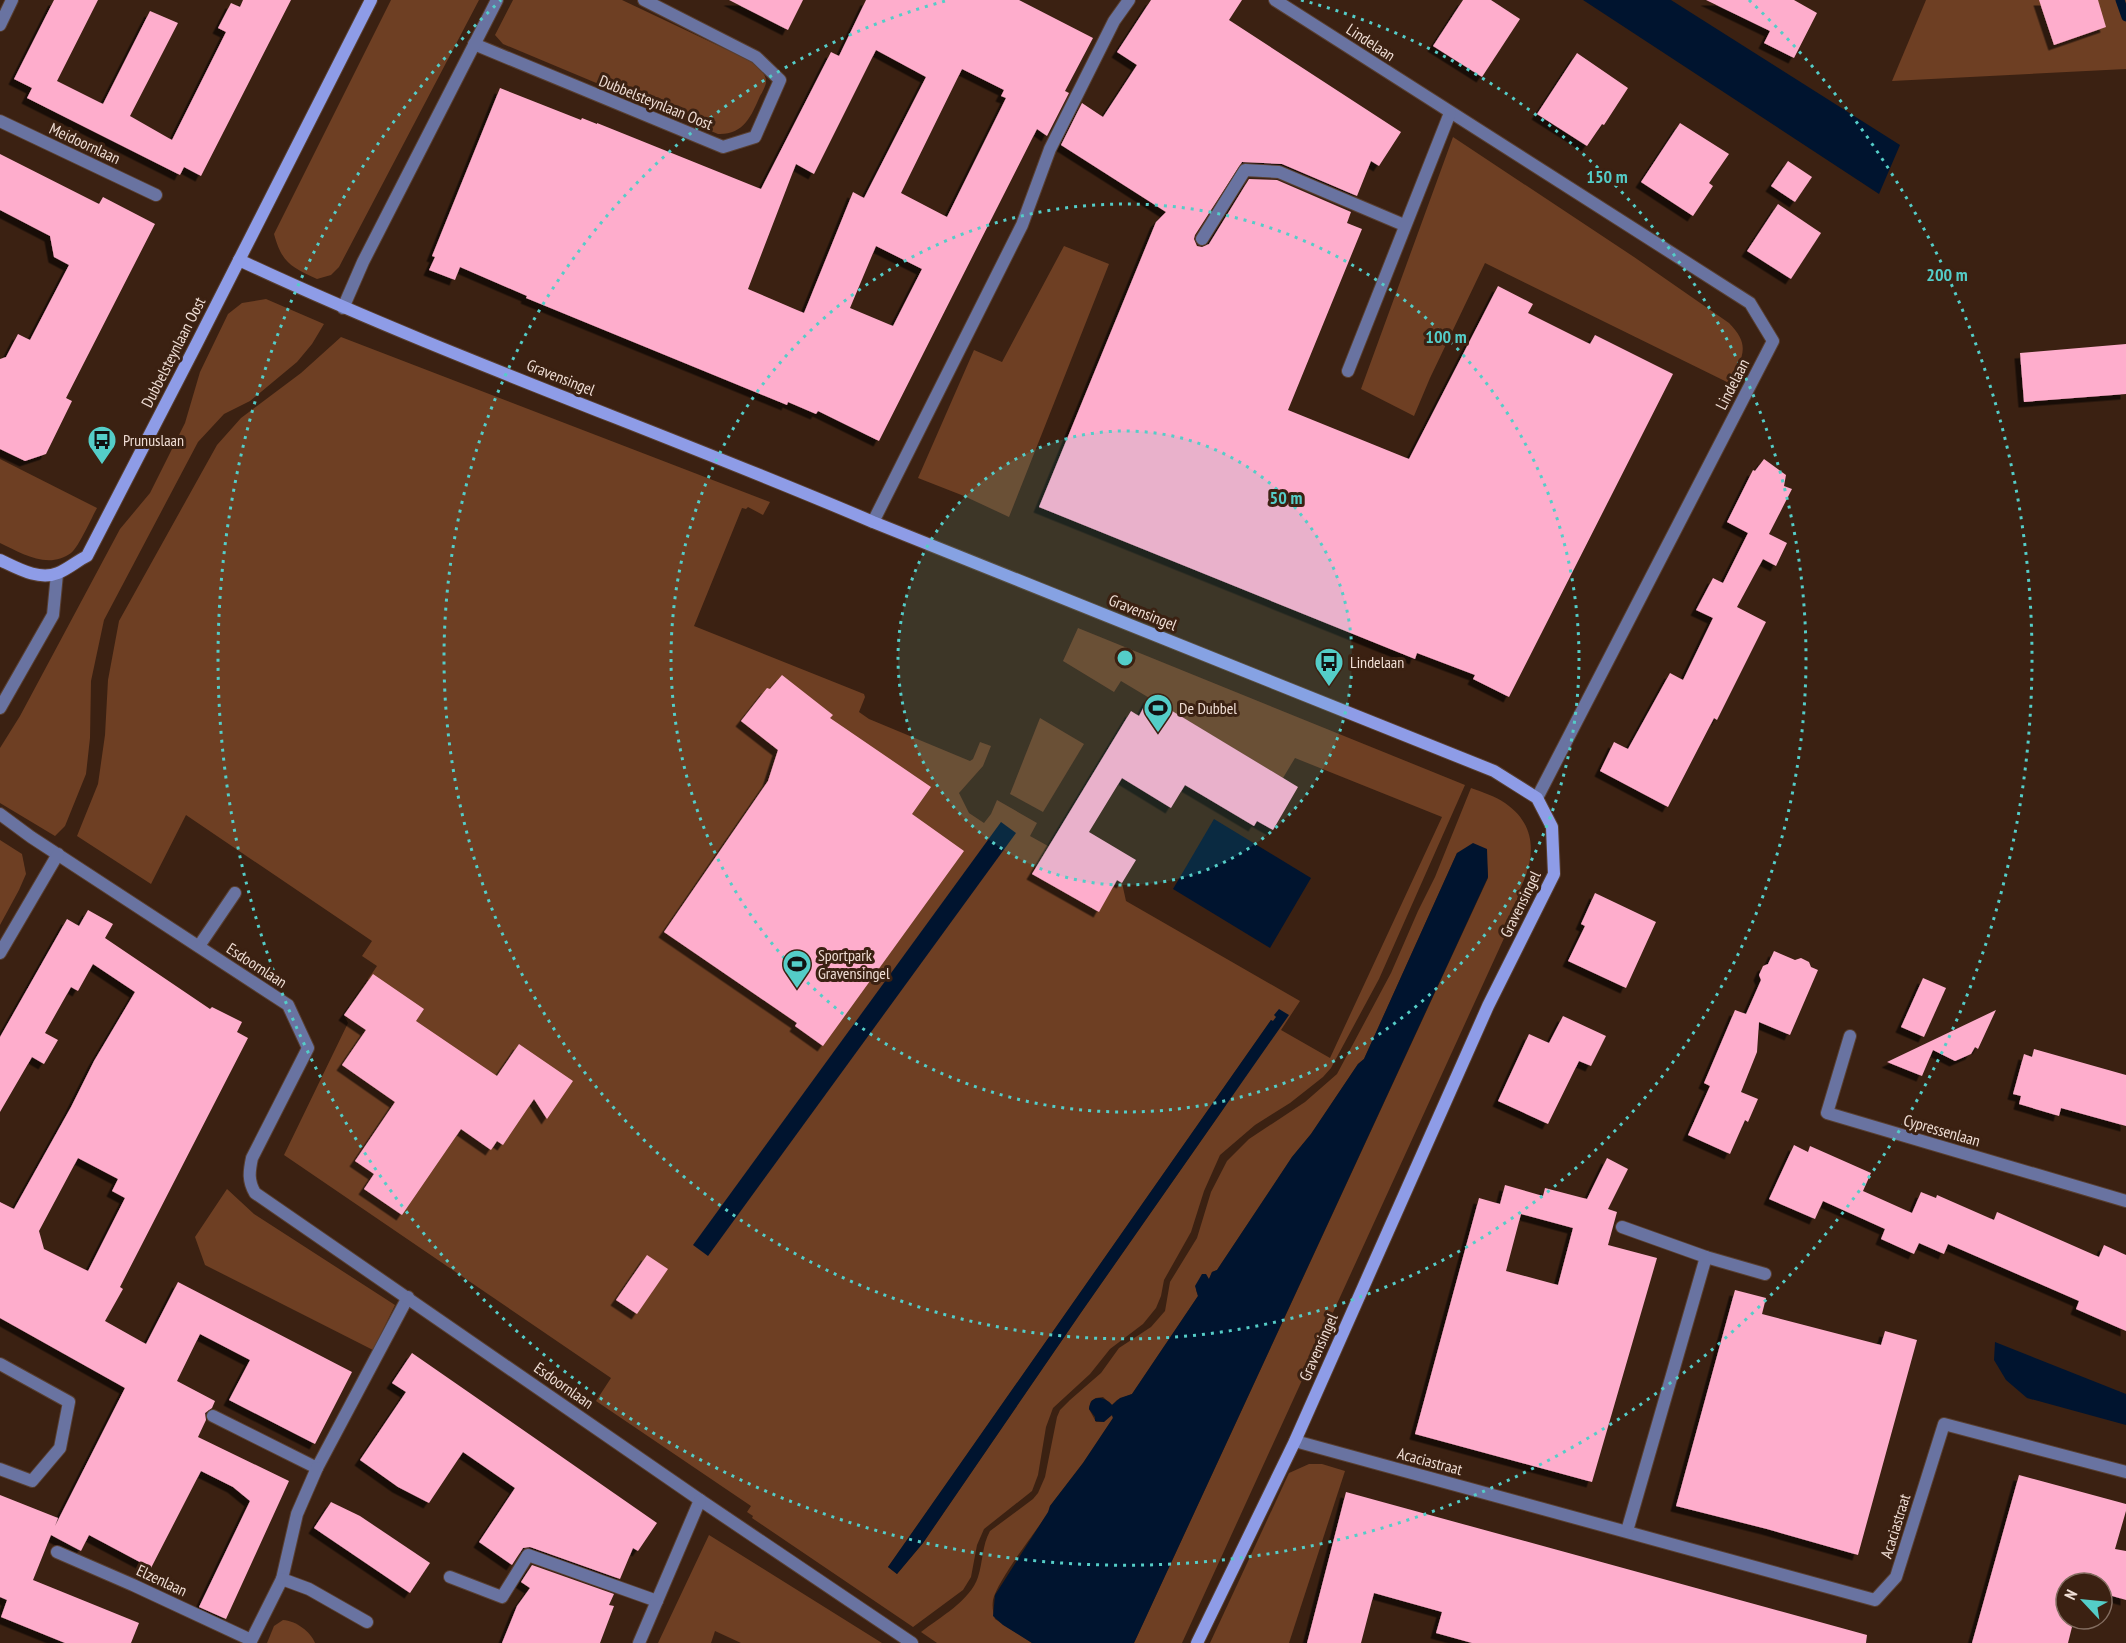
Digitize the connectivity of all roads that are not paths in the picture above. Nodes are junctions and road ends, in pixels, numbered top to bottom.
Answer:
1 (12, 0) edge
2 (371, 0) edge
3 (497, 0) edge
4 (644, 0) edge
5 (1129, 0) edge
6 (1275, 0) edge
7 (0, 25) edge
8 (474, 44) junction
9 (1450, 112) junction
10 (0, 121) edge
11 (156, 195) dead end
12 (1404, 225) junction
13 (1202, 238) dead end
14 (239, 260) junction
15 (343, 308) junction
16 (1348, 371) dead end
17 (873, 522) junction
18 (0, 560) edge
19 (57, 574) junction
20 (0, 708) edge
21 (1537, 798) junction
22 (0, 814) edge
23 (58, 854) junction
24 (235, 893) dead end
25 (199, 946) junction
26 (0, 953) edge
27 (1850, 1036) dead end
28 (2126, 1201) edge
29 (1622, 1227) dead end
30 (1706, 1257) junction
31 (1765, 1274) dead end
32 (408, 1297) junction
33 (0, 1364) edge
34 (213, 1416) dead end
35 (1295, 1441) junction
36 (317, 1468) junction
37 (0, 1469) edge
38 (2126, 1472) edge
39 (700, 1500) junction
40 (1627, 1531) junction
41 (57, 1552) dead end
42 (450, 1577) dead end
43 (282, 1579) junction
44 (657, 1600) junction
45 (367, 1622) dead end
46 (251, 1642) edge
47 (639, 1643) edge
48 (912, 1643) edge
49 (1197, 1643) edge

1 - 7 street
2 - 14 street, Dubbelsteynlaan Oost
3 - 8 street
4 - 8 street, Dubbelsteynlaan Oost
5 - 17 street
6 - 9 street, Lindelaan
8 - 15 street
9 - 12 street
9 - 21 street, Lindelaan
10 - 11 street, Meidoornlaan
12 - 13 street
12 - 16 street
14 - 15 street, Gravensingel
14 - 19 street, Dubbelsteynlaan Oost
15 - 17 street, Gravensingel
17 - 21 street, Gravensingel
18 - 19 street
19 - 20 street
21 - 35 street, Gravensingel
22 - 23 street, Esdoornlaan
23 - 25 street, Esdoornlaan
23 - 26 street
24 - 25 street
25 - 32 street, Esdoornlaan
27 - 28 street, Cypressenlaan
29 - 30 street
30 - 31 street
30 - 40 street
32 - 36 street
32 - 39 street, Esdoornlaan
33 - 37 street
34 - 36 street
35 - 40 street, Acaciastraat
35 - 49 street, Gravensingel
36 - 43 street, Elzenlaan
38 - 40 street, Acaciastraat
39 - 44 street
39 - 48 street, Esdoornlaan
41 - 46 street, Elzenlaan
42 - 44 street
43 - 45 street
43 - 46 street, Elzenlaan
44 - 47 street

